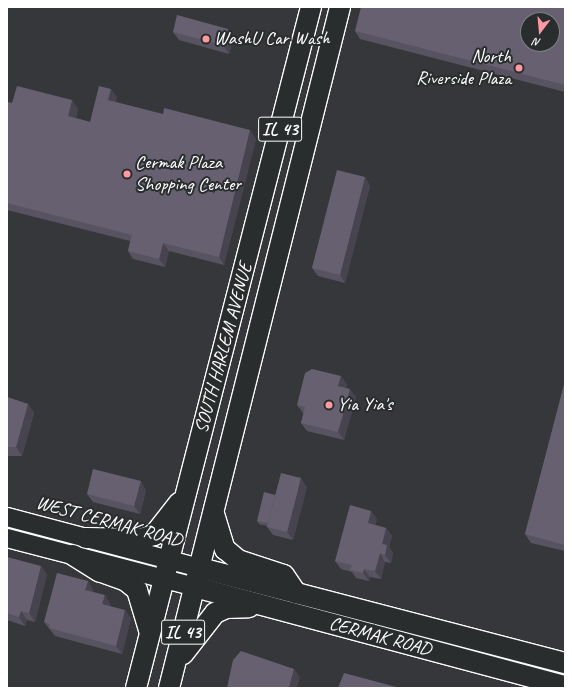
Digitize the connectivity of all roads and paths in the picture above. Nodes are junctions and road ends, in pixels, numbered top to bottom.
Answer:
1 (311, 7) edge
2 (340, 7) edge
3 (185, 495) junction
4 (213, 513) junction
5 (7, 517) edge
6 (7, 538) edge
7 (86, 538) junction
8 (73, 555) junction
9 (169, 559) junction
10 (164, 578) junction
11 (197, 578) junction
12 (296, 593) junction
13 (270, 608) junction
14 (150, 633) junction
15 (565, 663) edge
16 (170, 683) edge
17 (565, 686) edge
18 (136, 688) edge

1 - 3 main road, SOUTH HARLEM AVENUE / IL 43
2 - 4 main road, SOUTH HARLEM AVENUE / IL 43
3 - 7 main road
3 - 9 main road, SOUTH HARLEM AVENUE / IL 43
4 - 11 main road, SOUTH HARLEM AVENUE / IL 43
4 - 12 main road
5 - 7 main road, WEST CERMAK ROAD
6 - 8 main road
7 - 9 main road, WEST CERMAK ROAD
8 - 10 main road
8 - 14 main road
9 - 10 main road, SOUTH HARLEM AVENUE / IL 43
9 - 11 main road, WEST CERMAK ROAD
10 - 11 main road
10 - 14 main road, SOUTH HARLEM AVENUE / IL 43
11 - 12 main road, CERMAK ROAD
11 - 13 main road, CERMAK ROAD
11 - 16 main road, SOUTH HARLEM AVENUE / IL 43
12 - 15 main road, CERMAK ROAD
13 - 16 main road
13 - 17 main road, CERMAK ROAD
14 - 18 main road, SOUTH HARLEM AVENUE / IL 43

